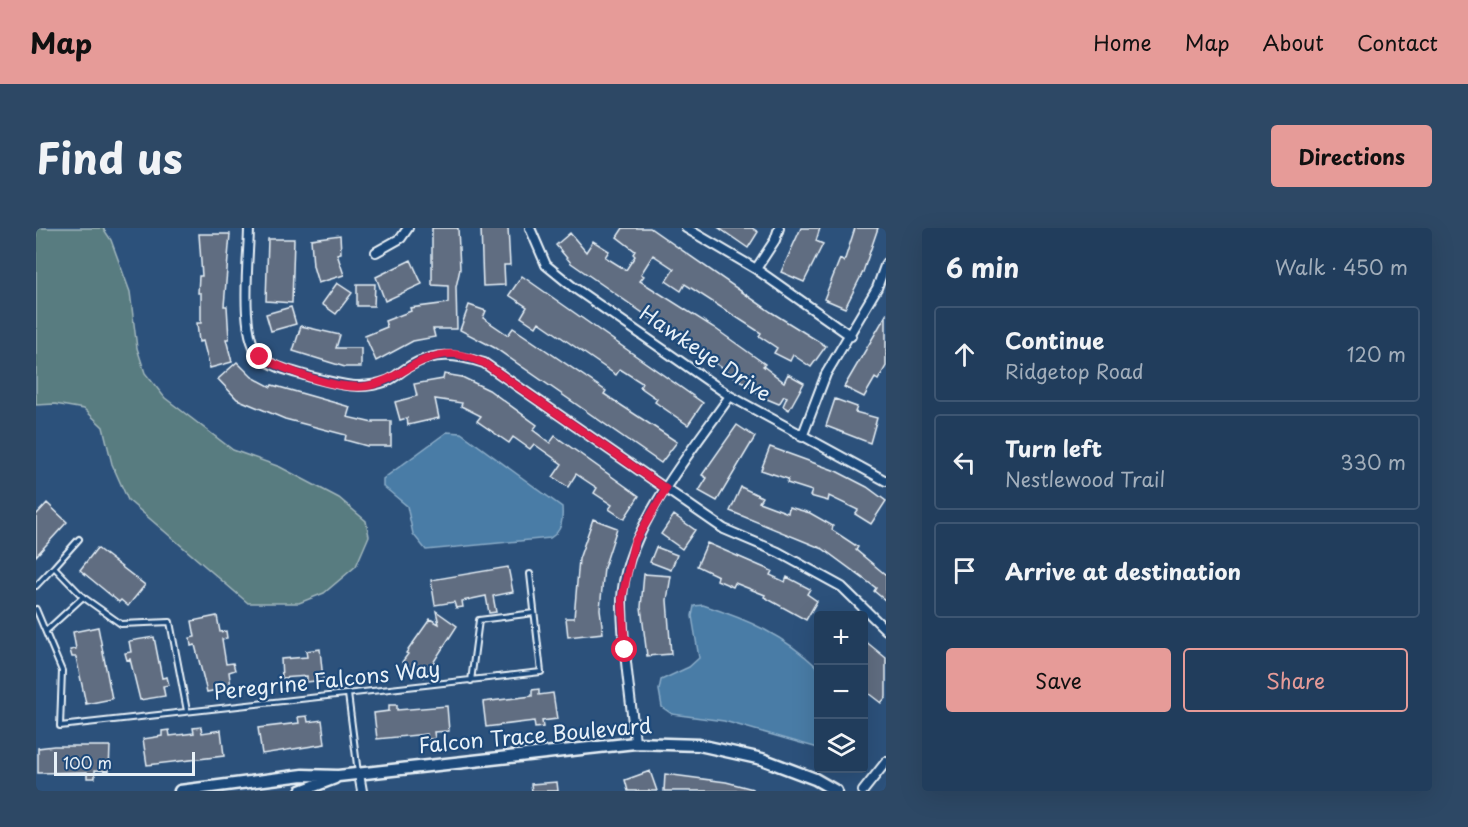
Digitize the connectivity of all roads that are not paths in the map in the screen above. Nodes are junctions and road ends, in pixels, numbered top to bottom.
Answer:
1 (249, 228) edge
2 (408, 228) edge
3 (530, 228) edge
4 (686, 228) edge
5 (779, 228) edge
6 (376, 252) dead end
7 (886, 263) edge
8 (756, 269) junction
9 (851, 336) junction
10 (730, 396) junction
11 (802, 437) junction
12 (886, 481) edge
13 (666, 489) junction
14 (79, 539) dead end
15 (54, 567) junction
16 (530, 574) dead end
17 (36, 586) edge
18 (83, 597) junction
19 (36, 609) edge
20 (534, 613) junction
21 (886, 630) edge
22 (46, 631) junction
23 (471, 681) junction
24 (348, 694) junction
25 (187, 711) junction
26 (635, 743) junction
27 (886, 762) edge
28 (358, 774) junction
29 (338, 776) junction
30 (180, 791) edge
31 (301, 791) edge
32 (362, 791) edge
33 (836, 791) edge
34 (863, 791) edge

1 - 13 street
2 - 6 street
3 - 10 street, Hawkeye Drive
4 - 8 street
5 - 8 street
7 - 9 street
8 - 9 street
9 - 11 street
10 - 11 street, Hawkeye Drive
10 - 13 street
11 - 12 street, Hawkeye Drive
13 - 21 street
13 - 26 street
14 - 15 lane
15 - 17 lane
15 - 18 lane, Peregrine Falcons Way
16 - 20 lane, Peregrine Falcons Way
18 - 22 lane
18 - 25 lane, Peregrine Falcons Way
19 - 22 lane, Peregrine Falcons Way
20 - 23 lane, Peregrine Falcons Way
20 - 23 lane, Peregrine Falcons Way
22 - 25 lane, Peregrine Falcons Way
23 - 24 lane, Peregrine Falcons Way
24 - 25 lane, Peregrine Falcons Way
24 - 28 lane
26 - 28 street, Falcon Trace Boulevard
26 - 33 street, Falcon Trace Boulevard
27 - 34 street
28 - 29 street, Falcon Trace Boulevard
28 - 32 street
29 - 30 street, Falcon Trace Boulevard
29 - 31 street, Falcon Trace Boulevard

